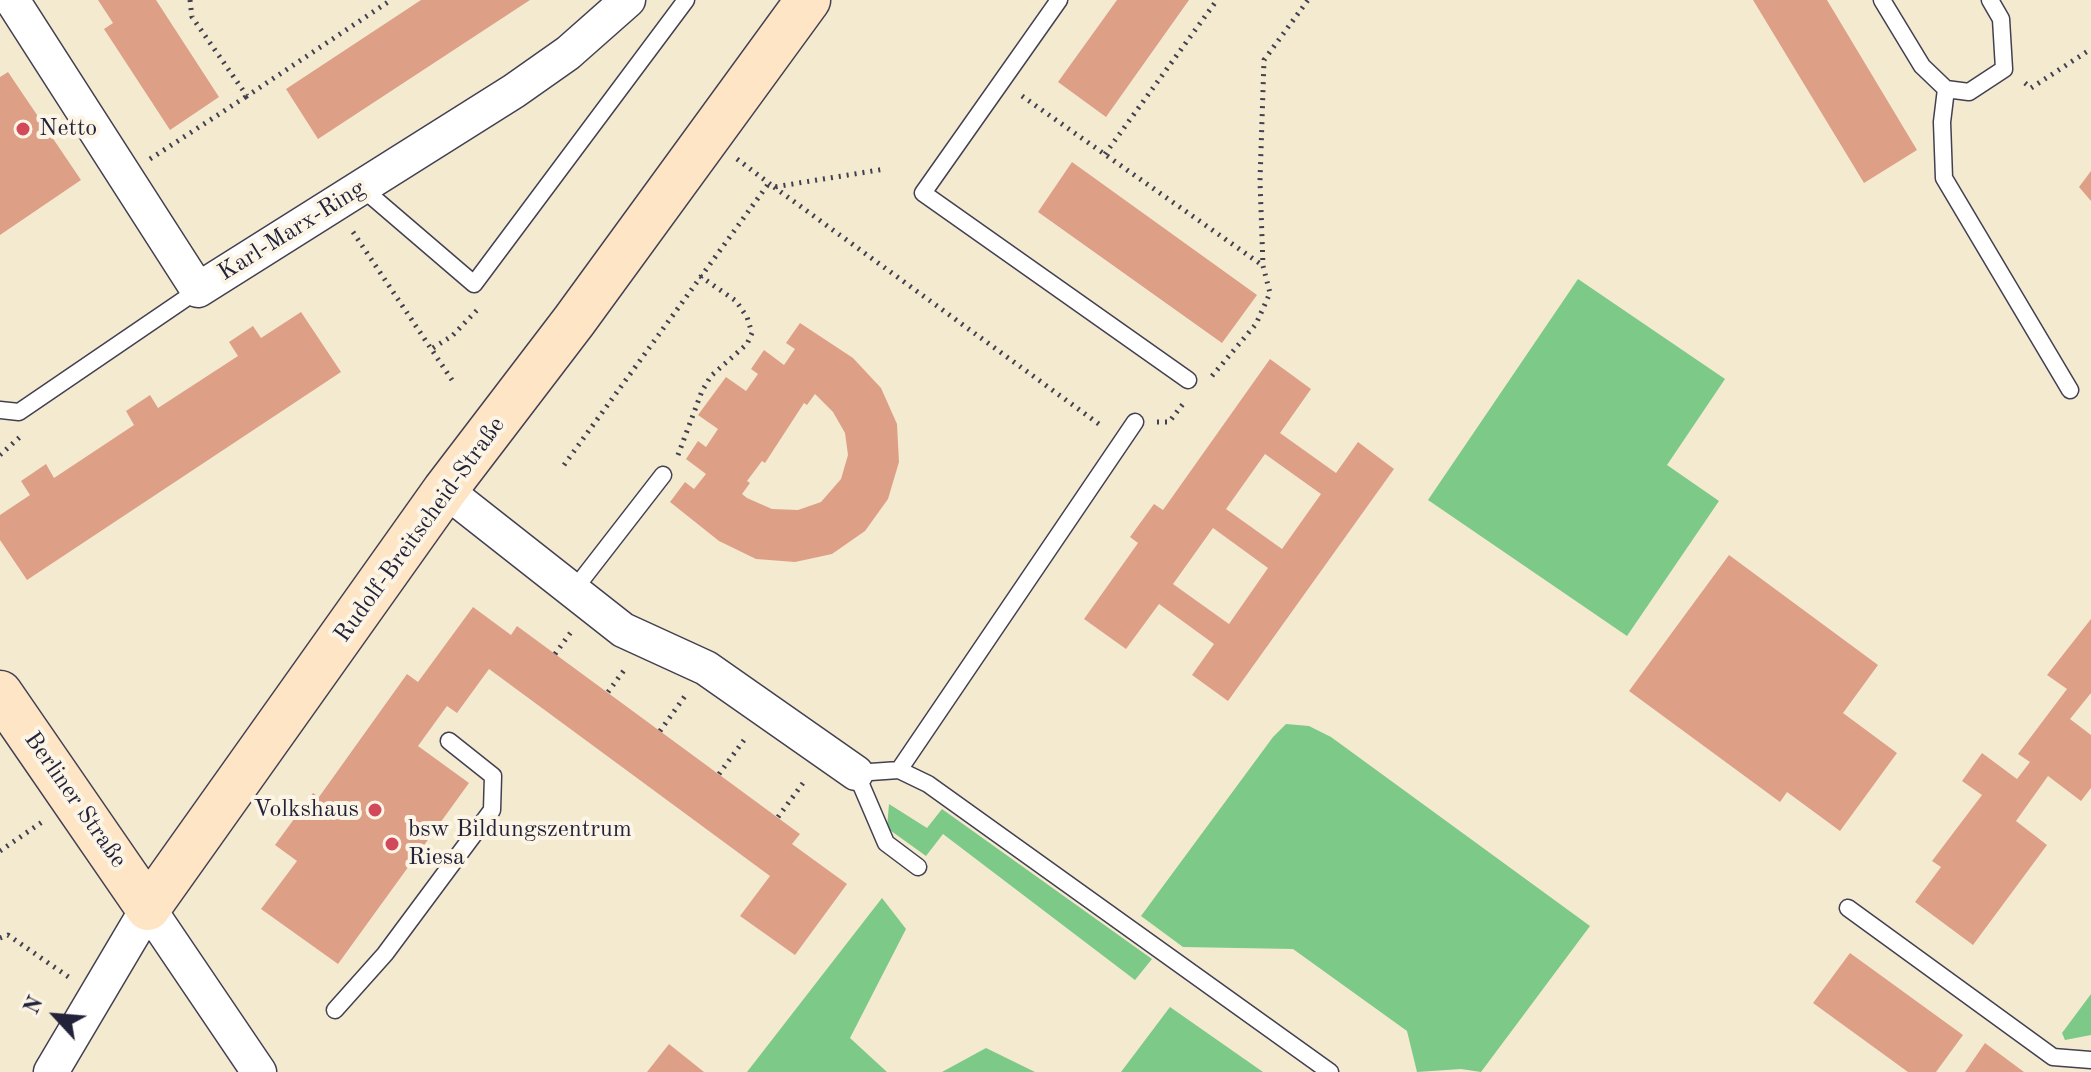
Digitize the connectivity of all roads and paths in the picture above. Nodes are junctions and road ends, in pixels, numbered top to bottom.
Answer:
1 (12, 0) edge
2 (190, 0) edge
3 (391, 0) edge
4 (628, 0) edge
5 (686, 0) edge
6 (808, 0) edge
7 (1059, 0) edge
8 (1217, 0) edge
9 (1308, 0) edge
10 (1882, 0) edge
11 (1990, 0) edge
12 (2091, 49) edge
13 (2004, 69) junction
14 (1002, 81) junction
15 (1946, 89) junction
16 (247, 96) junction
17 (710, 138) junction
18 (1105, 154) junction
19 (885, 169) dead end
20 (125, 176) junction
21 (771, 185) junction
22 (348, 196) junction
23 (1263, 266) junction
24 (700, 276) junction
25 (198, 290) junction
26 (482, 305) dead end
27 (433, 348) junction
28 (1188, 380) junction
29 (454, 383) dead end
30 (2070, 390) dead end
31 (0, 410) edge
32 (1135, 422) joint
33 (1122, 440) junction
34 (564, 465) dead end
35 (663, 475) joint
36 (445, 490) junction
37 (573, 591) junction
38 (706, 668) junction
39 (0, 693) edge
40 (766, 710) junction
41 (660, 731) dead end
42 (449, 741) dead end
43 (826, 751) junction
44 (899, 770) junction
45 (856, 773) junction
46 (719, 774) dead end
47 (74, 798) junction
48 (778, 817) dead end
49 (0, 851) edge
50 (918, 867) dead end
51 (148, 908) junction
52 (1848, 908) dead end
53 (0, 938) edge
54 (97, 997) junction
55 (335, 1010) dead end
56 (2091, 1060) edge
57 (51, 1072) edge
58 (259, 1072) edge
59 (1330, 1072) edge

1 - 20 street, Karl-Marx-Ring
2 - 16 path
3 - 16 path
4 - 22 street, Karl-Marx-Ring
5 - 22 lane
6 - 17 main road, Rudolf-Breitscheid-Straße
7 - 14 lane
8 - 18 path
9 - 23 path
10 - 15 lane
11 - 13 lane
12 - 13 path
13 - 15 lane
14 - 18 path
14 - 28 lane
15 - 30 lane
16 - 20 path
17 - 21 path
17 - 36 main road, Rudolf-Breitscheid-Straße
18 - 23 path
19 - 21 path
20 - 25 street, Karl-Marx-Ring
21 - 24 path
21 - 33 path
22 - 25 street, Karl-Marx-Ring
22 - 27 path
23 - 28 path
24 - 34 path
24 - 35 path
25 - 31 lane
26 - 27 path
27 - 29 path
28 - 32 path
32 - 33 lane
33 - 44 lane
35 - 37 lane
36 - 37 street
36 - 51 main road, Rudolf-Breitscheid-Straße
37 - 38 street
38 - 40 street
38 - 41 path
39 - 47 main road, Berliner Straße
40 - 43 street
40 - 46 path
42 - 55 lane
43 - 45 street
43 - 48 path
44 - 45 lane
44 - 59 lane
45 - 50 lane
47 - 49 path
47 - 51 main road, Berliner Straße
51 - 54 street, Rudolf-Breitscheid-Straße
51 - 58 street
52 - 56 lane
53 - 54 path
54 - 57 street, Rudolf-Breitscheid-Straße

